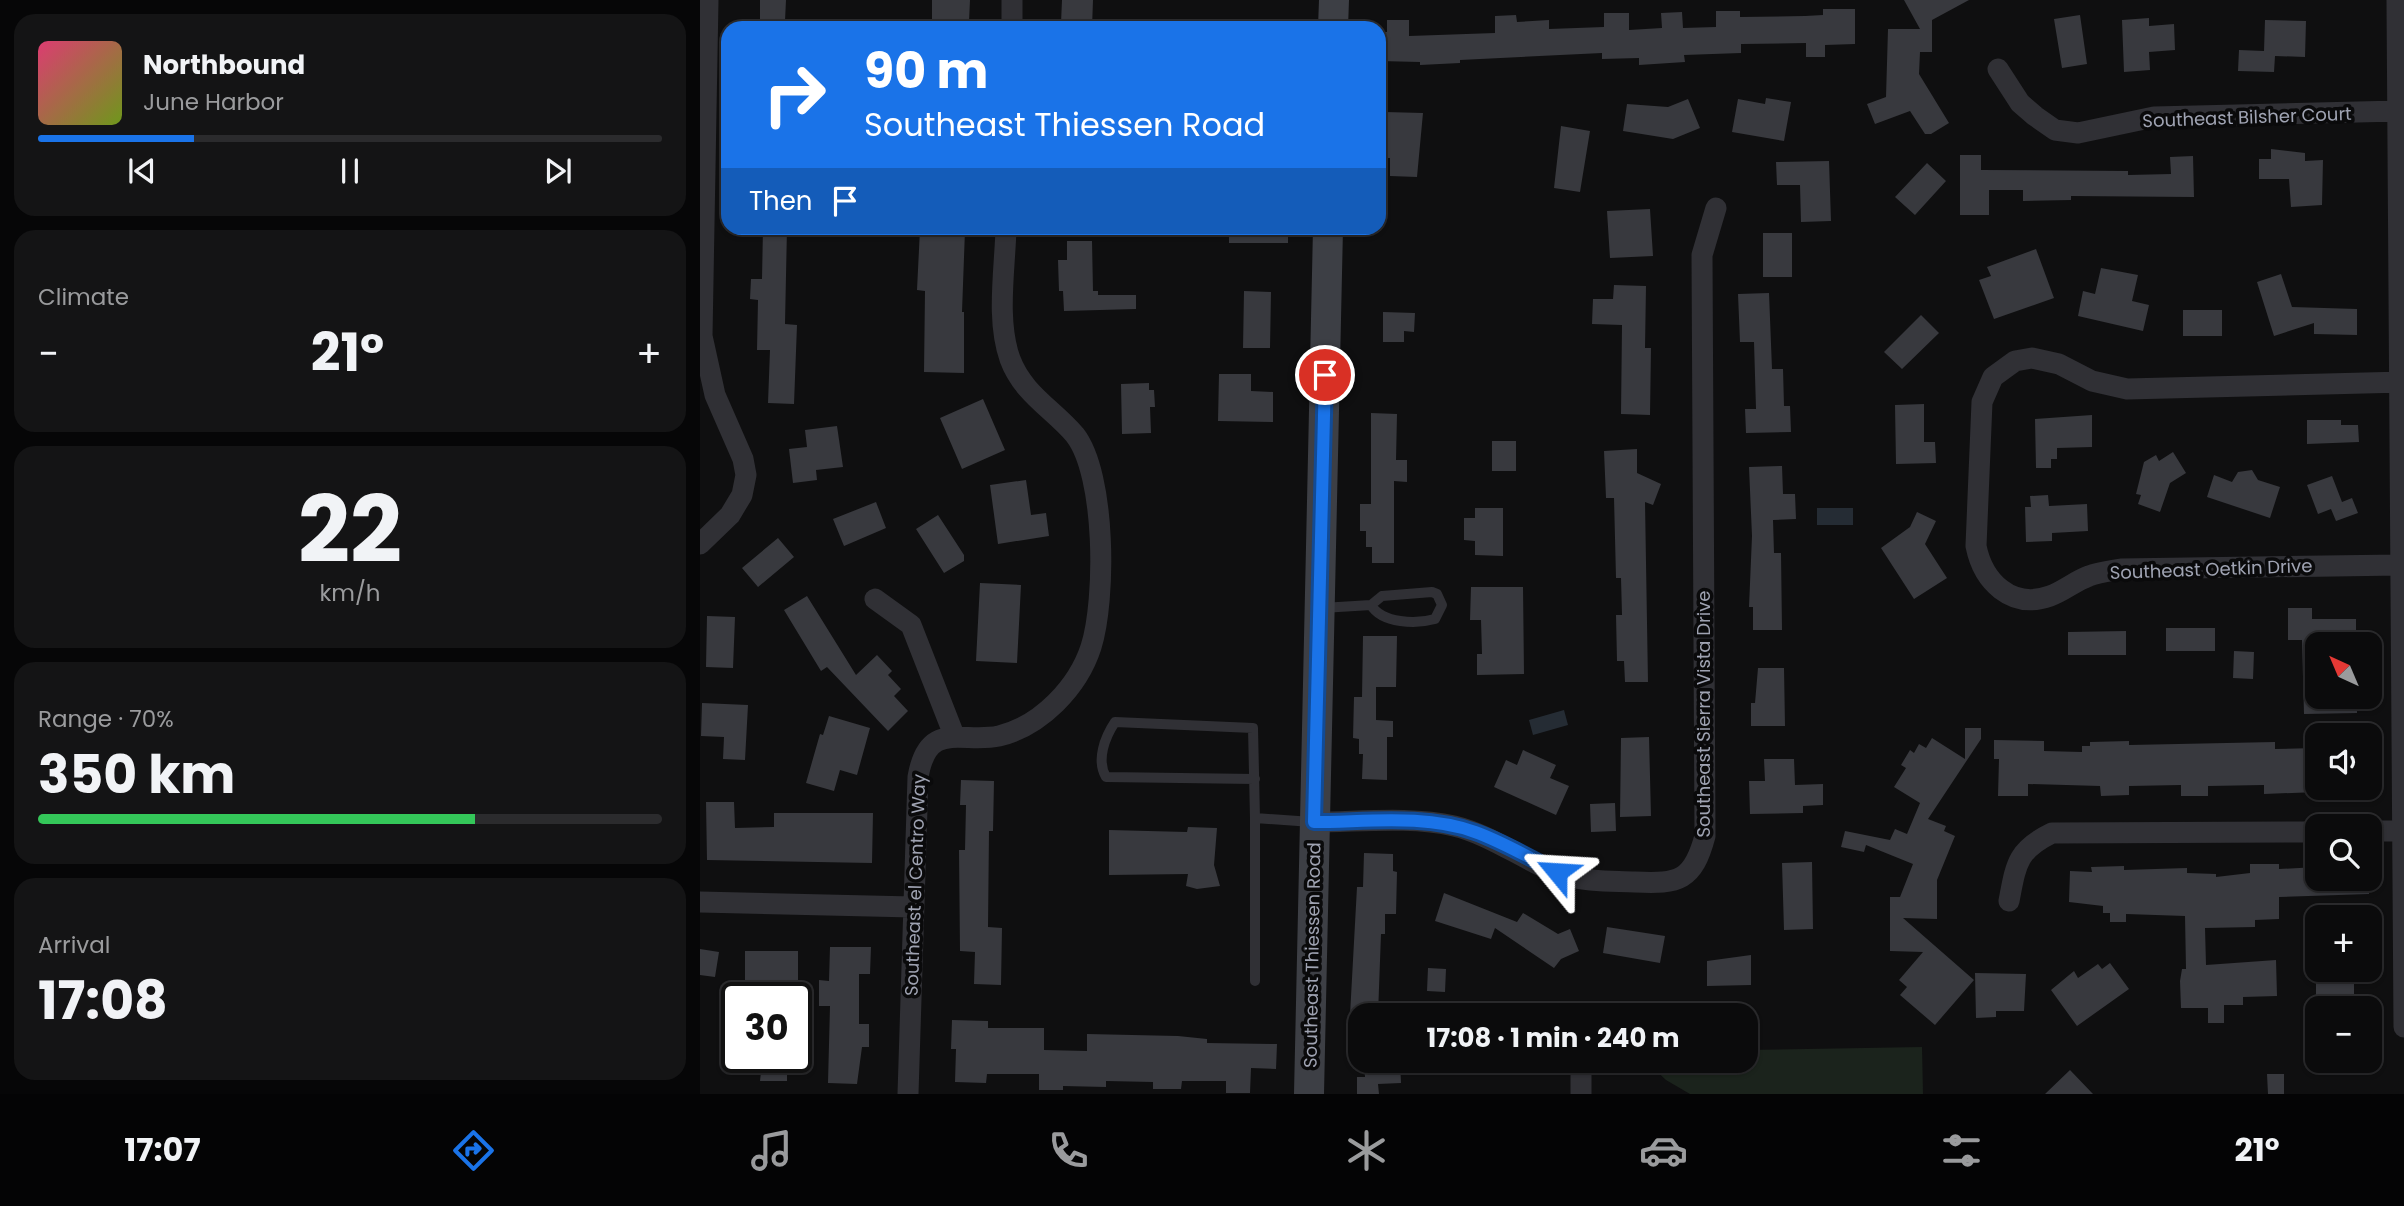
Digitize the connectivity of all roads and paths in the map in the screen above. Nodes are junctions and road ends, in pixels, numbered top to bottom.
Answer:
1 (708, 0) edge
2 (1013, 0) edge
3 (1334, 0) edge
4 (2397, 0) edge
5 (1012, 21) edge
6 (1333, 21) edge
7 (1998, 69) dead end
8 (2398, 111) junction
9 (1717, 208) dead end
10 (1006, 235) edge
11 (1328, 235) edge
12 (2402, 382) edge
13 (700, 544) edge
14 (2399, 565) junction
15 (875, 599) dead end
16 (1371, 606) junction
17 (1319, 609) junction
18 (2402, 661) edge
19 (954, 735) junction
20 (1255, 779) junction
21 (1255, 818) junction
22 (1314, 822) junction
23 (2382, 831) edge
24 (2402, 831) junction
25 (2305, 832) edge
26 (2009, 901) dead end
27 (700, 902) edge
28 (913, 907) junction
29 (1255, 981) dead end
30 (2404, 1027) edge
31 (1581, 1073) edge
32 (908, 1094) edge
33 (1309, 1094) edge
34 (1581, 1094) edge

1 - 13 street
2 - 5 street
3 - 6 main road
4 - 8 street
7 - 8 street, Southeast Bilsher Court
8 - 12 street
9 - 22 street, Southeast Sierra Vista Drive
10 - 19 street
11 - 17 main road, Southeast Thiessen Road
12 - 14 street
12 - 14 street, Southeast Oetkin Drive
14 - 18 street
15 - 19 street
16 - 16 lane
16 - 17 lane
17 - 22 main road, Southeast Thiessen Road
18 - 24 street
19 - 28 street, Southeast el Centro Way
20 - 20 lane
20 - 21 lane
21 - 22 lane
21 - 29 lane
22 - 33 main road, Southeast Thiessen Road
23 - 24 street
24 - 30 street
25 - 26 street
27 - 28 street
28 - 32 street, Southeast el Centro Way
31 - 34 street

